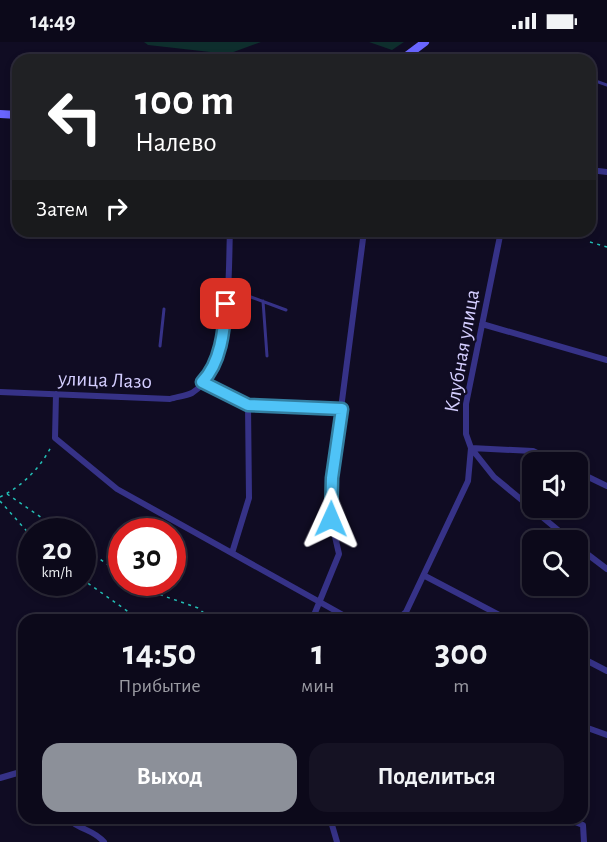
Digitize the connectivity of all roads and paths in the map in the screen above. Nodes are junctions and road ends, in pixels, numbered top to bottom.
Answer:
1 (425, 42) edge
2 (409, 54) edge
3 (230, 237) edge
4 (363, 237) edge
5 (500, 237) edge
6 (590, 242) dead end
7 (607, 247) edge
8 (227, 288) junction
9 (263, 301) junction
10 (164, 309) dead end
11 (286, 310) dead end
12 (482, 324) junction
13 (160, 346) dead end
14 (267, 356) dead end
15 (607, 360) edge
16 (202, 382) junction
17 (0, 392) edge
18 (56, 394) junction
19 (248, 405) junction
20 (342, 409) junction
21 (55, 438) junction
22 (471, 448) junction
23 (535, 452) edge
24 (588, 477) edge
25 (607, 486) edge
26 (7, 494) junction
27 (0, 497) edge
28 (0, 501) edge
29 (42, 518) edge
30 (18, 521) edge
31 (558, 530) edge
32 (232, 553) junction
33 (588, 555) edge
34 (607, 569) edge
35 (425, 576) junction
36 (96, 589) edge
37 (164, 596) edge
38 (318, 602) junction
39 (132, 614) edge
40 (205, 614) edge
41 (314, 614) edge
42 (341, 614) edge
43 (404, 614) edge
44 (498, 614) edge
45 (588, 660) edge
46 (607, 671) edge
47 (588, 728) edge
48 (607, 735) edge
49 (18, 773) edge
50 (0, 778) edge
51 (74, 824) edge
52 (332, 824) edge
53 (580, 824) edge
54 (104, 842) edge
55 (337, 842) edge
56 (584, 842) edge

1 - 2 main road
3 - 8 street
4 - 20 street
5 - 12 street, Клубная улица
6 - 7 path
8 - 9 lane
8 - 16 street
9 - 11 lane
9 - 14 lane
10 - 13 lane
12 - 15 street
12 - 22 street, Клубная улица
16 - 18 street, улица Лазо
16 - 19 street
17 - 18 street, улица Лазо
18 - 21 street
19 - 20 street
19 - 32 street
20 - 38 street
21 - 26 path
21 - 32 street
22 - 23 street
22 - 31 street
22 - 35 street, Клубная улица
24 - 25 street
26 - 27 path
26 - 29 path
28 - 30 path
32 - 38 street
33 - 34 street
35 - 43 street, Клубная улица
35 - 44 street
36 - 39 path
37 - 40 path
38 - 41 street
38 - 42 street
45 - 46 street
47 - 48 street
49 - 50 street
51 - 54 street
52 - 55 street
53 - 56 street

